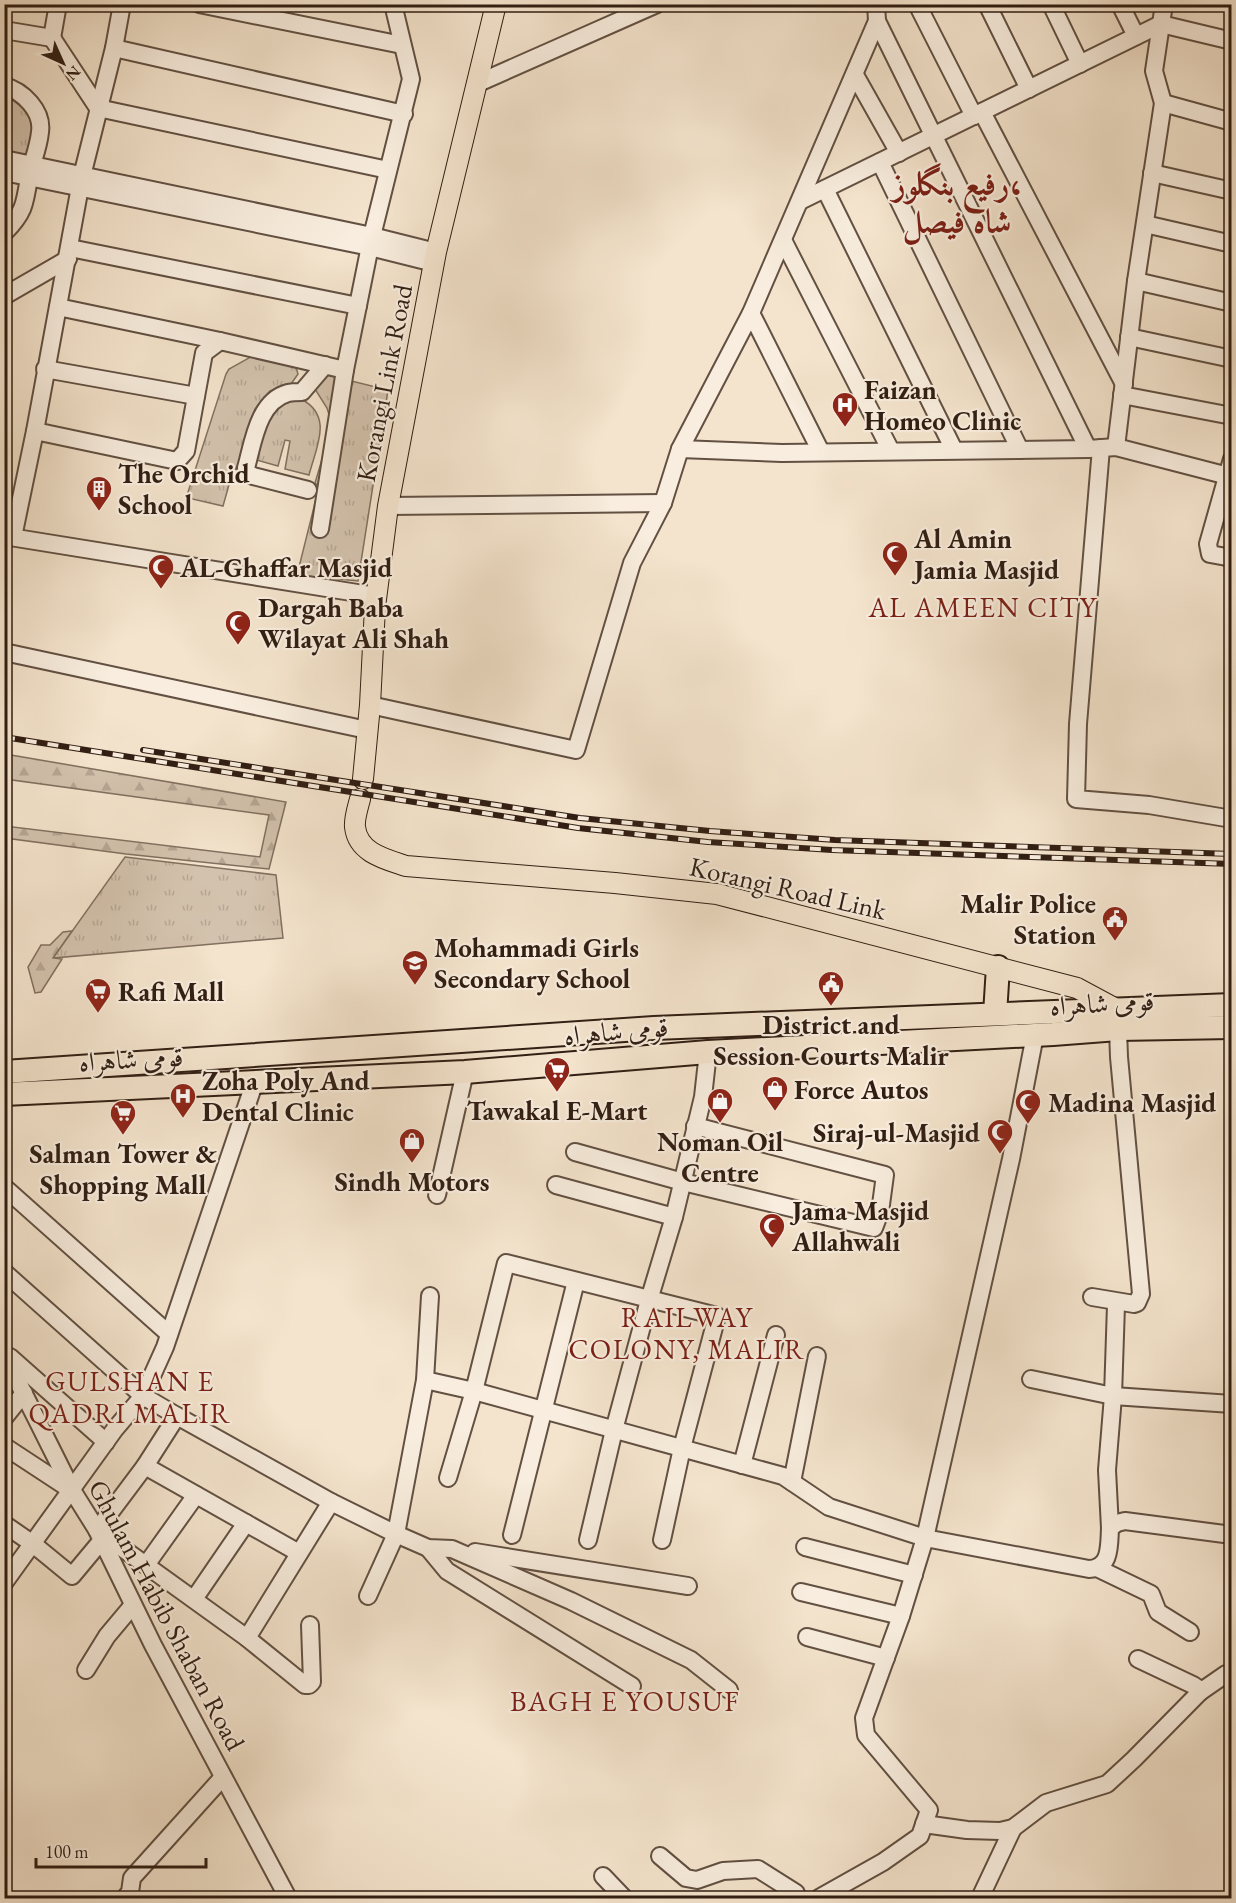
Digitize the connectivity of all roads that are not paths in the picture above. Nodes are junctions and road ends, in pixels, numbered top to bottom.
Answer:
1 (58, 4) edge
2 (122, 4) edge
3 (199, 4) edge
4 (393, 4) edge
5 (496, 4) edge
6 (657, 4) edge
7 (917, 4) edge
8 (987, 4) edge
9 (1051, 4) edge
10 (1120, 4) edge
11 (1164, 4) edge
12 (877, 13) edge
13 (1161, 24) junction
14 (4, 30) edge
15 (1136, 36) junction
16 (52, 38) junction
17 (1232, 41) edge
18 (402, 45) junction
19 (114, 48) junction
20 (1080, 64) junction
21 (855, 75) junction
22 (476, 84) junction
23 (4, 86) edge
24 (1029, 89) junction
25 (1163, 103) junction
26 (98, 108) junction
27 (404, 114) junction
28 (978, 114) junction
29 (1232, 122) edge
30 (935, 135) junction
31 (899, 153) junction
32 (4, 159) edge
33 (880, 162) junction
34 (388, 170) junction
35 (4, 171) edge
36 (30, 171) junction
37 (1152, 172) junction
38 (81, 182) junction
39 (825, 189) junction
40 (1232, 191) edge
41 (800, 201) junction
42 (1145, 224) junction
43 (4, 233) edge
44 (783, 240) junction
45 (371, 242) junction
46 (1232, 244) edge
47 (69, 254) junction
48 (435, 258) junction
49 (1136, 281) junction
50 (4, 296) edge
51 (1232, 303) edge
52 (358, 306) junction
53 (58, 308) junction
54 (751, 313) junction
55 (1129, 337) junction
56 (220, 341) junction
57 (1232, 359) edge
58 (325, 365) junction
59 (45, 369) junction
60 (345, 370) junction
61 (1123, 389) junction
62 (196, 396) junction
63 (1232, 416) edge
64 (35, 431) junction
65 (1102, 448) junction
66 (680, 449) junction
67 (954, 450) junction
68 (1020, 450) junction
69 (891, 451) junction
70 (821, 452) junction
71 (1232, 459) edge
72 (1229, 476) edge
73 (308, 490) dead end
74 (663, 503) junction
75 (388, 506) junction
76 (320, 529) dead end
77 (9, 537) edge
78 (1232, 558) edge
79 (376, 596) junction
80 (4, 652) edge
81 (370, 705) junction
82 (367, 730) junction
83 (363, 778) dead end
84 (360, 798) dead end
85 (1232, 819) edge
86 (998, 967) junction
87 (1232, 1005) edge
88 (995, 1014) junction
89 (1118, 1019) junction
90 (1232, 1027) edge
91 (1035, 1035) junction
92 (708, 1052) junction
93 (4, 1072) edge
94 (465, 1072) junction
95 (255, 1081) junction
96 (4, 1094) edge
97 (695, 1126) junction
98 (575, 1152) dead end
99 (683, 1182) junction
100 (556, 1185) dead end
101 (4, 1187) edge
102 (437, 1195) dead end
103 (674, 1217) junction
104 (4, 1272) edge
105 (576, 1281) junction
106 (430, 1296) dead end
107 (1092, 1297) dead end
108 (650, 1300) junction
109 (1116, 1305) dead end
110 (169, 1334) junction
111 (776, 1335) dead end
112 (4, 1353) edge
113 (817, 1356) dead end
114 (1031, 1378) dead end
115 (425, 1380) junction
116 (474, 1391) junction
117 (24, 1393) junction
118 (143, 1396) junction
119 (1113, 1396) junction
120 (1232, 1404) edge
121 (543, 1410) junction
122 (177, 1416) junction
123 (4, 1418) edge
124 (614, 1430) junction
125 (106, 1442) junction
126 (4, 1446) edge
127 (682, 1448) junction
128 (742, 1465) junction
129 (145, 1466) junction
130 (448, 1478) dead end
131 (792, 1482) junction
132 (72, 1490) junction
133 (196, 1496) junction
134 (331, 1502) junction
135 (246, 1523) junction
136 (4, 1524) edge
137 (1110, 1528) junction
138 (396, 1534) junction
139 (99, 1535) junction
140 (512, 1535) dead end
141 (1232, 1535) edge
142 (925, 1538) junction
143 (588, 1540) dead end
144 (662, 1540) dead end
145 (33, 1544) junction
146 (805, 1547) dead end
147 (428, 1548) junction
148 (452, 1549) junction
149 (298, 1553) junction
150 (146, 1565) junction
151 (1097, 1568) junction
152 (914, 1575) junction
153 (4, 1583) edge
154 (688, 1587) dead end
155 (801, 1592) dead end
156 (368, 1596) dead end
157 (194, 1599) junction
158 (133, 1605) junction
159 (901, 1616) junction
160 (310, 1625) dead end
161 (1190, 1632) dead end
162 (247, 1638) junction
163 (807, 1638) dead end
164 (886, 1658) junction
165 (1138, 1659) dead end
166 (86, 1670) dead end
167 (1232, 1674) edge
168 (632, 1686) dead end
169 (729, 1690) dead end
170 (1200, 1692) junction
171 (223, 1777) junction
172 (924, 1824) junction
173 (1013, 1828) junction
174 (660, 1856) dead end
175 (603, 1876) dead end
176 (796, 1897) edge
177 (125, 1899) edge
178 (288, 1899) edge
179 (624, 1899) edge
180 (819, 1899) edge
181 (980, 1899) edge

1 - 16 street
2 - 19 street
3 - 18 street
4 - 18 street
5 - 22 main road, Korangi Link Road
6 - 22 street
7 - 28 street
8 - 24 street
9 - 20 street
10 - 15 street
11 - 13 street
12 - 21 street
12 - 30 street
13 - 15 street
13 - 17 street
13 - 25 street
14 - 16 street
15 - 20 street
16 - 26 street
18 - 27 street
19 - 26 street
19 - 27 street
20 - 24 street
21 - 31 street
21 - 41 street
22 - 48 main road, Korangi Link Road
23 - 36 street
24 - 28 street
25 - 29 street
25 - 37 street
26 - 34 street
26 - 38 street
27 - 34 street
28 - 30 street
28 - 61 street
30 - 31 street
30 - 65 street
31 - 33 street
32 - 36 street
33 - 39 street
33 - 68 street
34 - 45 street
35 - 36 street
36 - 38 street
36 - 43 street
37 - 40 street
37 - 42 street
38 - 45 street
38 - 47 street
39 - 41 street
39 - 67 street
41 - 44 street
42 - 46 street
42 - 49 street
44 - 54 street
44 - 69 street
45 - 48 street
45 - 52 street
47 - 50 street
47 - 52 street
47 - 53 street
48 - 75 main road, Korangi Link Road
49 - 51 street
49 - 55 street
52 - 60 street
53 - 56 street
53 - 59 street
54 - 66 street
54 - 70 street
55 - 57 street
55 - 61 street
56 - 58 street
56 - 62 street
58 - 60 street
58 - 73 street
59 - 62 street
59 - 64 street
60 - 76 street
61 - 63 street
61 - 65 street
62 - 64 street
64 - 77 street
65 - 68 street
65 - 72 street
65 - 85 street
66 - 70 street
66 - 74 street
67 - 68 street
67 - 69 street
69 - 70 street
71 - 72 street
72 - 78 street
74 - 75 street
74 - 81 street
75 - 79 main road, Korangi Link Road
77 - 79 street
79 - 81 main road, Korangi Link Road
80 - 82 street
81 - 82 main road, Korangi Link Road
82 - 83 main road, Korangi Link Road
84 - 86 main road, Korangi Road Link
86 - 88 highway
86 - 89 main road, Korangi Road Link
87 - 89 highway, قومی شاہراہ
88 - 89 highway, قومی شاہراہ
88 - 93 highway, قومی شاہراہ
89 - 90 highway, قومی شاہراہ
89 - 91 highway, قومی شاہراہ
89 - 107 street
91 - 92 highway, قومی شاہراہ
91 - 142 street
92 - 94 highway, قومی شاہراہ
92 - 97 street
94 - 95 highway, قومی شاہراہ
94 - 102 street
95 - 96 highway, قومی شاہراہ
95 - 110 street
97 - 99 street
97 - 99 street
98 - 99 street
99 - 103 street
100 - 103 street
101 - 110 street
103 - 108 street
104 - 118 street
105 - 108 street
105 - 116 street
105 - 121 street
106 - 115 street
108 - 124 street
108 - 127 street
109 - 119 street
110 - 118 street
111 - 128 street
112 - 117 street, Ghulam Habib Shaban Road
112 - 125 street
113 - 131 street
114 - 119 street
115 - 116 street
115 - 138 street
116 - 121 street
116 - 130 street
117 - 123 street
117 - 132 street, Ghulam Habib Shaban Road
118 - 122 street
118 - 125 street
119 - 120 street
119 - 137 street
121 - 124 street
121 - 140 street
122 - 129 street
122 - 134 street
124 - 127 street
124 - 143 street
125 - 132 street
126 - 132 street
127 - 128 street
127 - 144 street
128 - 131 street
129 - 133 street
129 - 139 street
131 - 142 street
132 - 139 street, Ghulam Habib Shaban Road
132 - 145 street
133 - 135 street
133 - 150 street
134 - 138 street
134 - 149 street
135 - 149 street
135 - 157 street
136 - 145 street
137 - 141 street
137 - 151 street
138 - 147 street
138 - 156 street
139 - 145 street
139 - 150 street
139 - 158 street, Ghulam Habib Shaban Road
142 - 151 street
142 - 152 street
145 - 153 street
146 - 152 street
147 - 148 street
147 - 168 street
148 - 154 street
148 - 169 street
149 - 162 street
150 - 157 street
151 - 161 street
152 - 159 street
155 - 159 street
157 - 162 street
158 - 166 street
158 - 171 street, Ghulam Habib Shaban Road
159 - 164 street
160 - 162 street
163 - 164 street
164 - 172 street
165 - 170 street
167 - 170 street
170 - 173 street
171 - 177 street
171 - 178 street, Ghulam Habib Shaban Road
172 - 173 street
172 - 180 street
173 - 181 street
174 - 176 street
175 - 179 street

